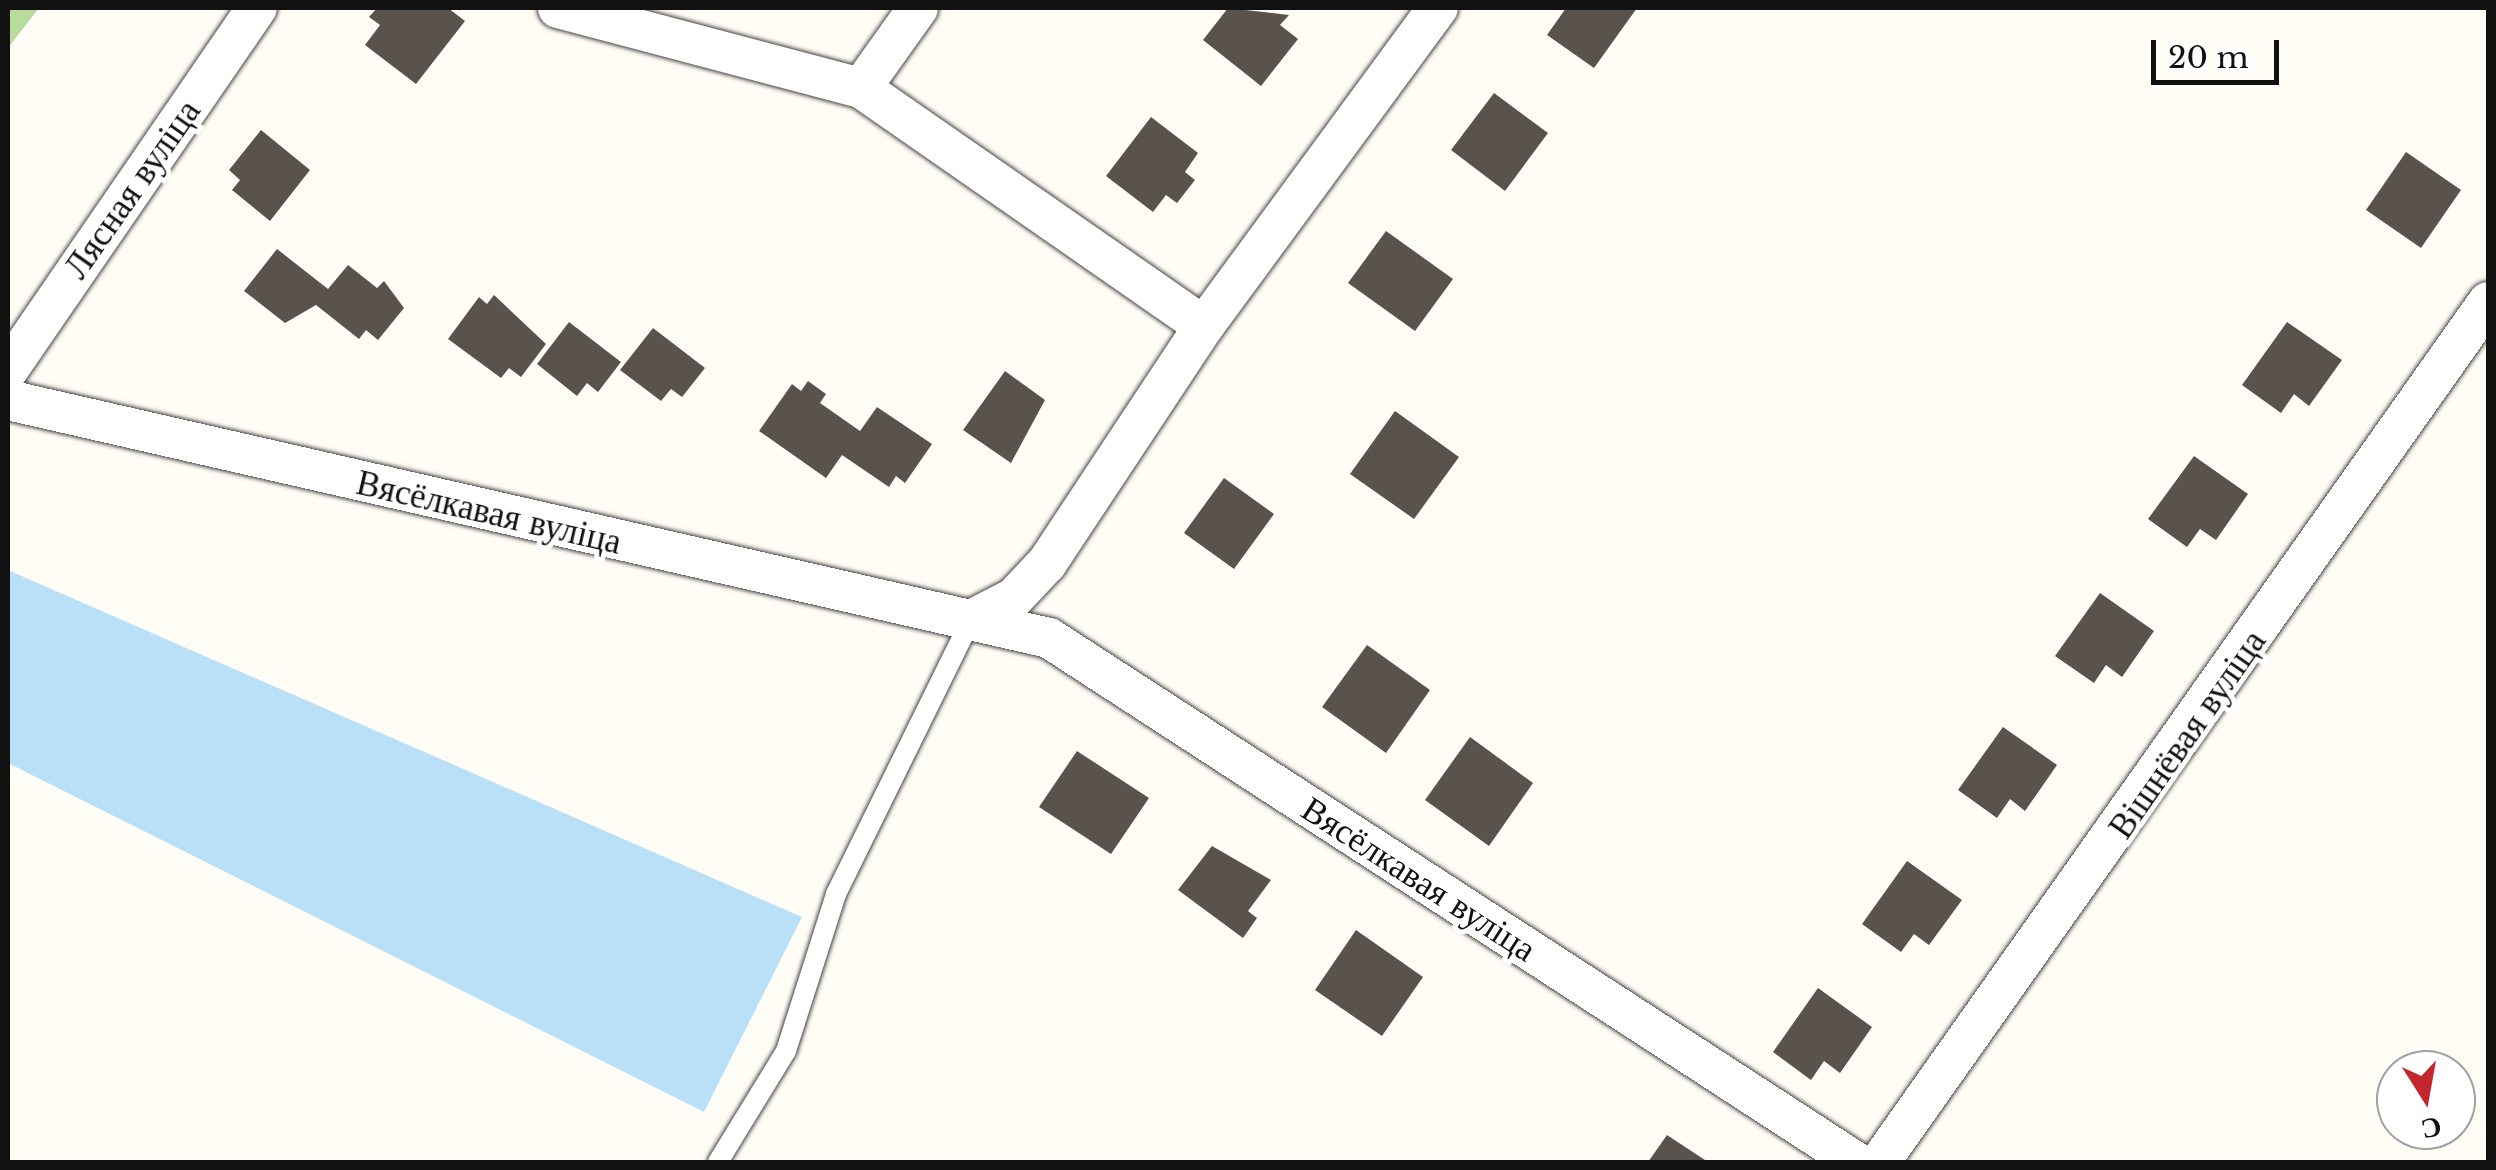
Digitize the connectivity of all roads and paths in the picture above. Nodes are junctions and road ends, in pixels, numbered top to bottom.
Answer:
1 (257, 8) edge
2 (558, 8) edge
3 (918, 8) edge
4 (1438, 8) edge
5 (861, 88) junction
6 (2488, 302) edge
7 (1204, 326) junction
8 (8, 370) edge
9 (8, 400) edge
10 (970, 620) junction
11 (718, 1162) edge
12 (1856, 1162) edge
13 (1880, 1162) edge

1 - 8 street, Лясная вуліца
2 - 5 street
3 - 5 street
4 - 7 street
5 - 7 street
6 - 13 street, Вішнёвая вуліца
7 - 10 street
9 - 10 street, Вясёлкавая вуліца
10 - 11 lane
10 - 12 street, Вясёлкавая вуліца

